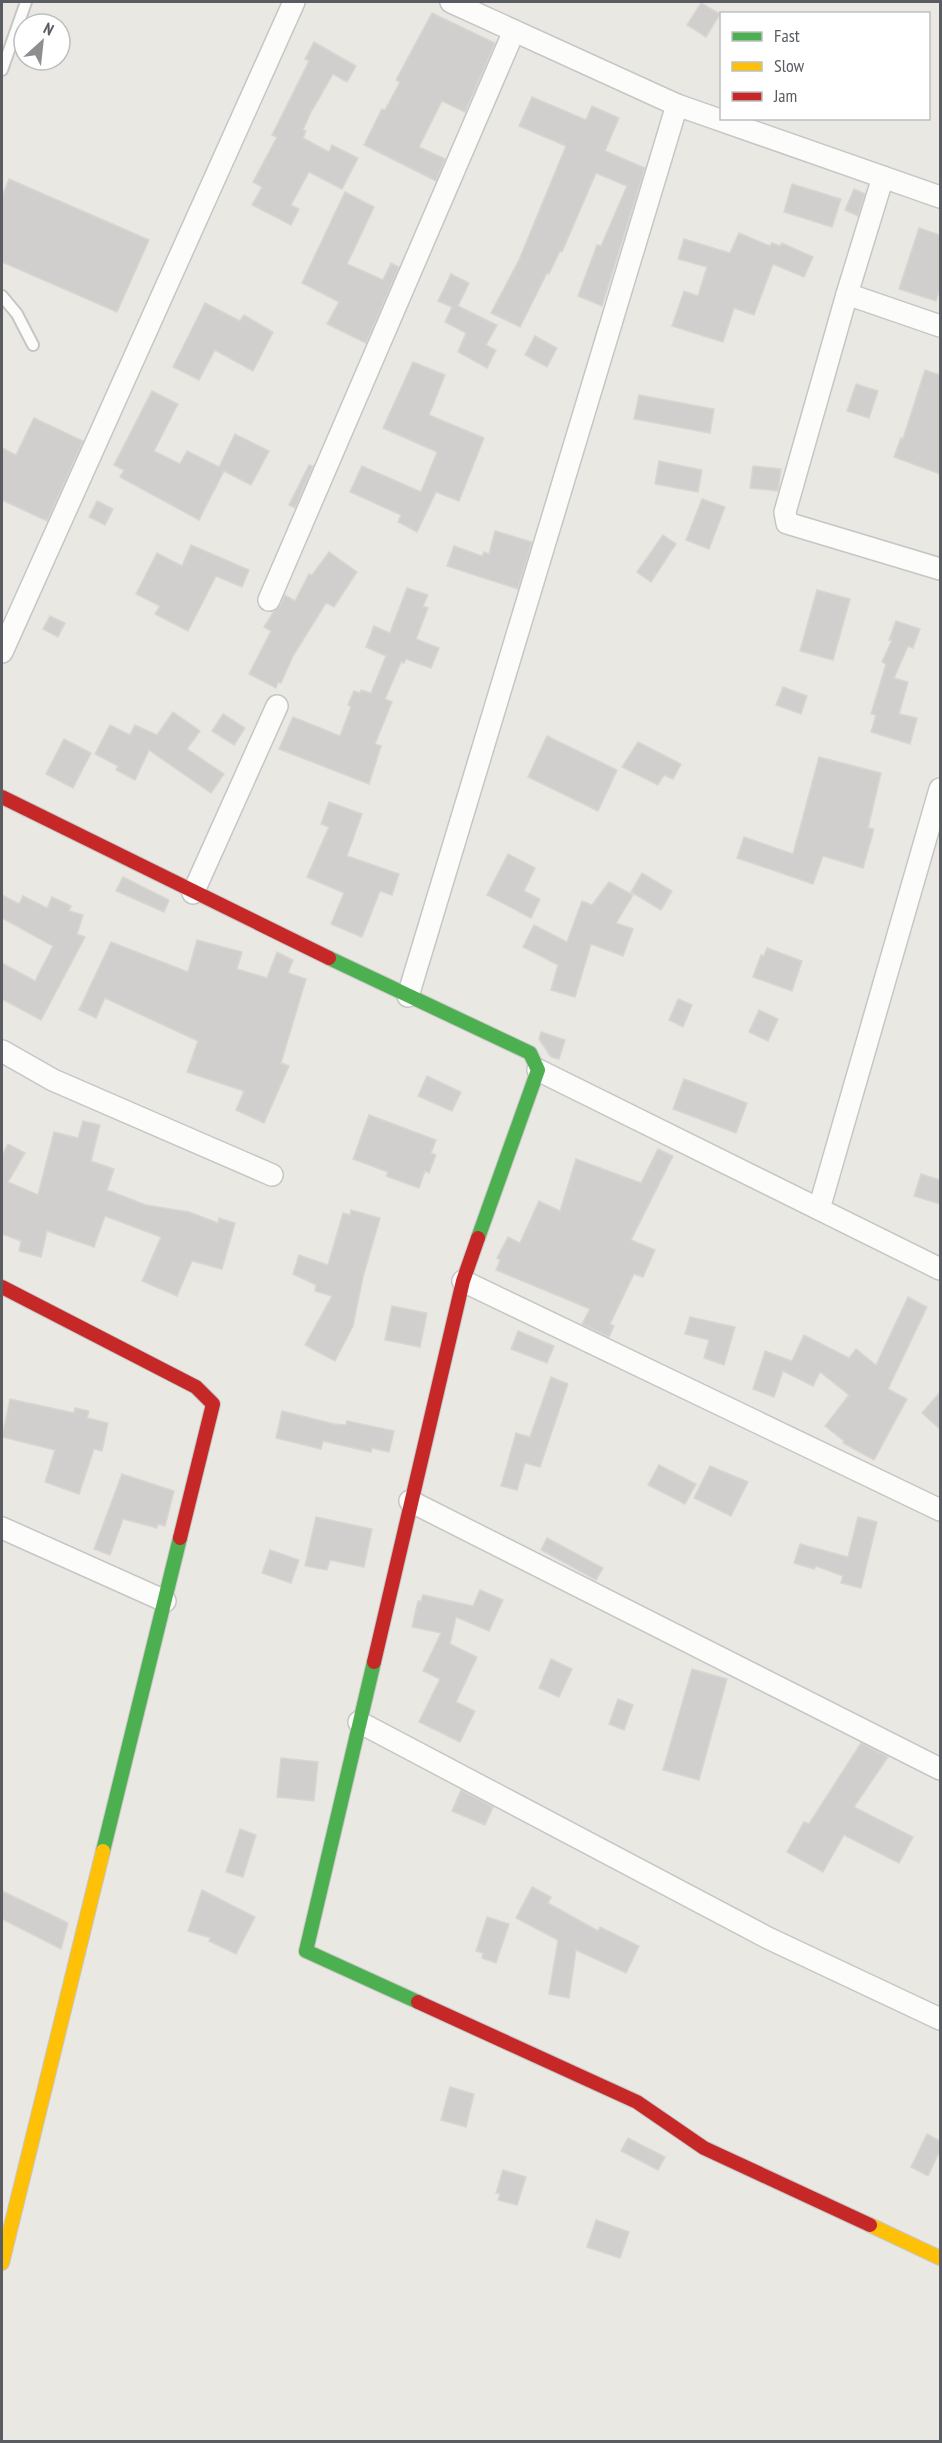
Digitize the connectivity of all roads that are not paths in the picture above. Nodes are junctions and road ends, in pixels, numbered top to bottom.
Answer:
1 (26, 2) edge
2 (294, 2) edge
3 (451, 2) edge
4 (514, 31) junction
5 (2, 70) edge
6 (677, 105) junction
7 (883, 177) junction
8 (940, 197) edge
9 (847, 294) junction
10 (2, 296) edge
11 (940, 326) edge
12 (33, 345) dead end
13 (940, 569) edge
14 (269, 600) dead end
15 (2, 652) edge
16 (277, 706) dead end
17 (940, 789) edge
18 (2, 797) edge
19 (193, 893) junction
20 (408, 996) junction
21 (2, 1051) edge
22 (538, 1070) junction
23 (272, 1175) dead end
24 (819, 1209) junction
25 (940, 1269) edge
26 (463, 1281) junction
27 (2, 1287) edge
28 (410, 1501) junction
29 (940, 1510) edge
30 (2, 1528) edge
31 (165, 1601) junction
32 (359, 1722) junction
33 (940, 1769) edge
34 (940, 2019) edge
35 (940, 2258) edge
36 (2, 2263) edge

1 - 5 lane
2 - 15 street
3 - 4 street
4 - 6 street
4 - 14 street
6 - 7 street
6 - 20 street
7 - 8 street
7 - 9 street
9 - 11 street
9 - 13 street
10 - 12 lane
16 - 19 street
17 - 24 street
18 - 19 street
19 - 20 street
20 - 22 street
21 - 23 street
22 - 24 street
22 - 26 street
24 - 25 street
26 - 28 street
26 - 29 street
27 - 31 street
28 - 32 street
28 - 33 street
30 - 31 street
31 - 36 street
32 - 34 street
32 - 35 street

